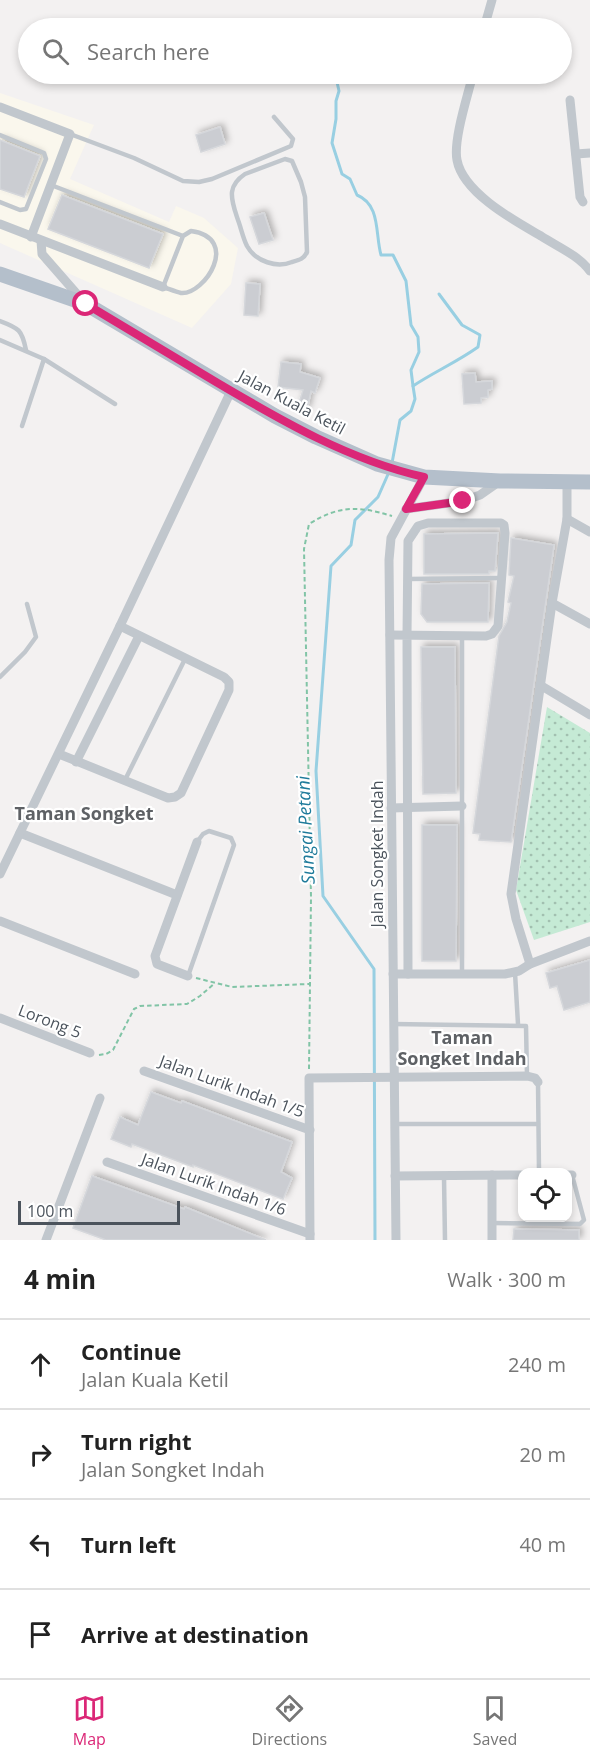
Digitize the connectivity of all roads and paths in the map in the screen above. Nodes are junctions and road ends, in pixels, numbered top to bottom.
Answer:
1 (492, 0) edge
2 (487, 18) edge
3 (471, 84) edge
4 (570, 100) dead end
5 (0, 107) edge
6 (274, 117) dead end
7 (70, 134) junction
8 (0, 135) edge
9 (590, 153) edge
10 (576, 154) junction
11 (242, 166) junction
12 (245, 174) junction
13 (51, 185) junction
14 (0, 202) edge
15 (586, 203) edge
16 (0, 224) edge
17 (183, 236) junction
18 (31, 237) junction
19 (41, 241) junction
20 (590, 271) edge
21 (0, 274) edge
22 (163, 287) junction
23 (86, 304) junction
24 (0, 321) edge
25 (0, 340) edge
26 (26, 350) junction
27 (44, 358) junction
28 (231, 390) junction
29 (115, 404) dead end
30 (22, 426) dead end
31 (424, 477) junction
32 (500, 481) junction
33 (567, 481) junction
34 (590, 482) edge
35 (406, 509) junction
36 (400, 518) junction
37 (567, 519) junction
38 (590, 532) edge
39 (501, 578) junction
40 (407, 579) junction
41 (552, 603) junction
42 (27, 604) dead end
43 (590, 624) edge
44 (120, 626) junction
45 (390, 635) junction
46 (407, 635) junction
47 (139, 636) junction
48 (462, 636) junction
49 (186, 657) junction
50 (0, 677) edge
51 (540, 685) junction
52 (590, 715) edge
53 (59, 754) junction
54 (76, 762) junction
55 (125, 780) junction
56 (462, 806) junction
57 (408, 807) junction
58 (391, 808) junction
59 (20, 833) junction
60 (197, 842) joint
61 (0, 874) edge
62 (177, 895) junction
63 (0, 921) edge
64 (590, 940) edge
65 (530, 964) junction
66 (514, 972) junction
67 (462, 973) junction
68 (135, 974) dead end
69 (408, 974) junction
70 (393, 975) junction
71 (188, 976) junction
72 (215, 983) junction
73 (309, 984) junction
74 (0, 1018) edge
75 (393, 1024) junction
76 (518, 1024) junction
77 (90, 1053) joint
78 (144, 1071) dead end
79 (527, 1076) junction
80 (309, 1078) junction
81 (394, 1078) junction
82 (538, 1082) joint
83 (100, 1098) dead end
84 (395, 1124) junction
85 (538, 1124) junction
86 (310, 1130) junction
87 (107, 1162) dead end
88 (538, 1168) edge
89 (444, 1175) junction
90 (492, 1175) junction
91 (518, 1175) edge
92 (395, 1176) junction
93 (572, 1181) edge
94 (492, 1223) junction
95 (310, 1237) edge
96 (46, 1240) edge
97 (396, 1240) edge
98 (445, 1240) edge
99 (492, 1240) edge

1 - 2 street
3 - 20 street
4 - 10 street
5 - 7 street
6 - 11 lane
7 - 11 lane
7 - 13 street
8 - 14 lane
9 - 10 street
10 - 15 street
11 - 12 lane
12 - 12 lane
13 - 17 lane
13 - 18 street
16 - 18 street
17 - 22 lane
17 - 22 lane
18 - 19 street
19 - 22 street
19 - 23 street
21 - 23 main road, Jalan Kuala Ketil
23 - 28 main road, Jalan Kuala Ketil
24 - 26 lane
25 - 26 lane
26 - 27 lane
27 - 29 lane
27 - 30 lane
28 - 31 main road, Jalan Kuala Ketil
28 - 44 street
31 - 32 main road, Jalan Kuala Ketil
31 - 35 street, Jalan Songket Indah
32 - 33 main road, Jalan Kuala Ketil
32 - 35 street
33 - 34 main road, Jalan Kuala Ketil
33 - 37 street
35 - 36 street, Jalan Songket Indah
36 - 45 street, Jalan Songket Indah
36 - 73 path
37 - 38 street
37 - 41 street
39 - 40 lane
39 - 40 street
39 - 48 street
40 - 46 street
41 - 43 street
41 - 51 street
42 - 50 lane
44 - 47 street
44 - 53 street
45 - 46 street
45 - 58 street, Jalan Songket Indah
46 - 48 street
46 - 57 street
47 - 49 street
47 - 54 street
48 - 56 lane
49 - 55 lane
49 - 55 street
51 - 52 street
51 - 65 street
53 - 54 street
53 - 59 street
54 - 55 street
56 - 57 street
56 - 67 lane
57 - 58 street
57 - 69 street
58 - 70 street, Jalan Songket Indah
59 - 61 street
59 - 62 street
60 - 62 street
60 - 71 lane
62 - 71 street
63 - 68 street
64 - 65 street
65 - 66 street
66 - 67 street
66 - 76 lane
67 - 69 street
69 - 70 street
70 - 75 street, Jalan Songket Indah
71 - 72 path
72 - 73 path
72 - 77 path
73 - 80 path
74 - 77 street, Lorong 5
75 - 76 lane
75 - 81 street, Jalan Songket Indah
76 - 79 lane
78 - 86 street, Jalan Lurik Indah 1/5
79 - 81 street
79 - 82 street
80 - 81 street
80 - 86 street
81 - 84 street, Jalan Songket Indah
82 - 85 lane
83 - 96 street
84 - 85 lane
84 - 92 street, Jalan Songket Indah
85 - 88 lane
86 - 95 street
87 - 95 street, Jalan Lurik Indah 1/6
89 - 90 street
89 - 92 street
89 - 98 lane
90 - 91 street
90 - 94 street
92 - 97 street, Jalan Songket Indah
93 - 94 lane
94 - 99 street

